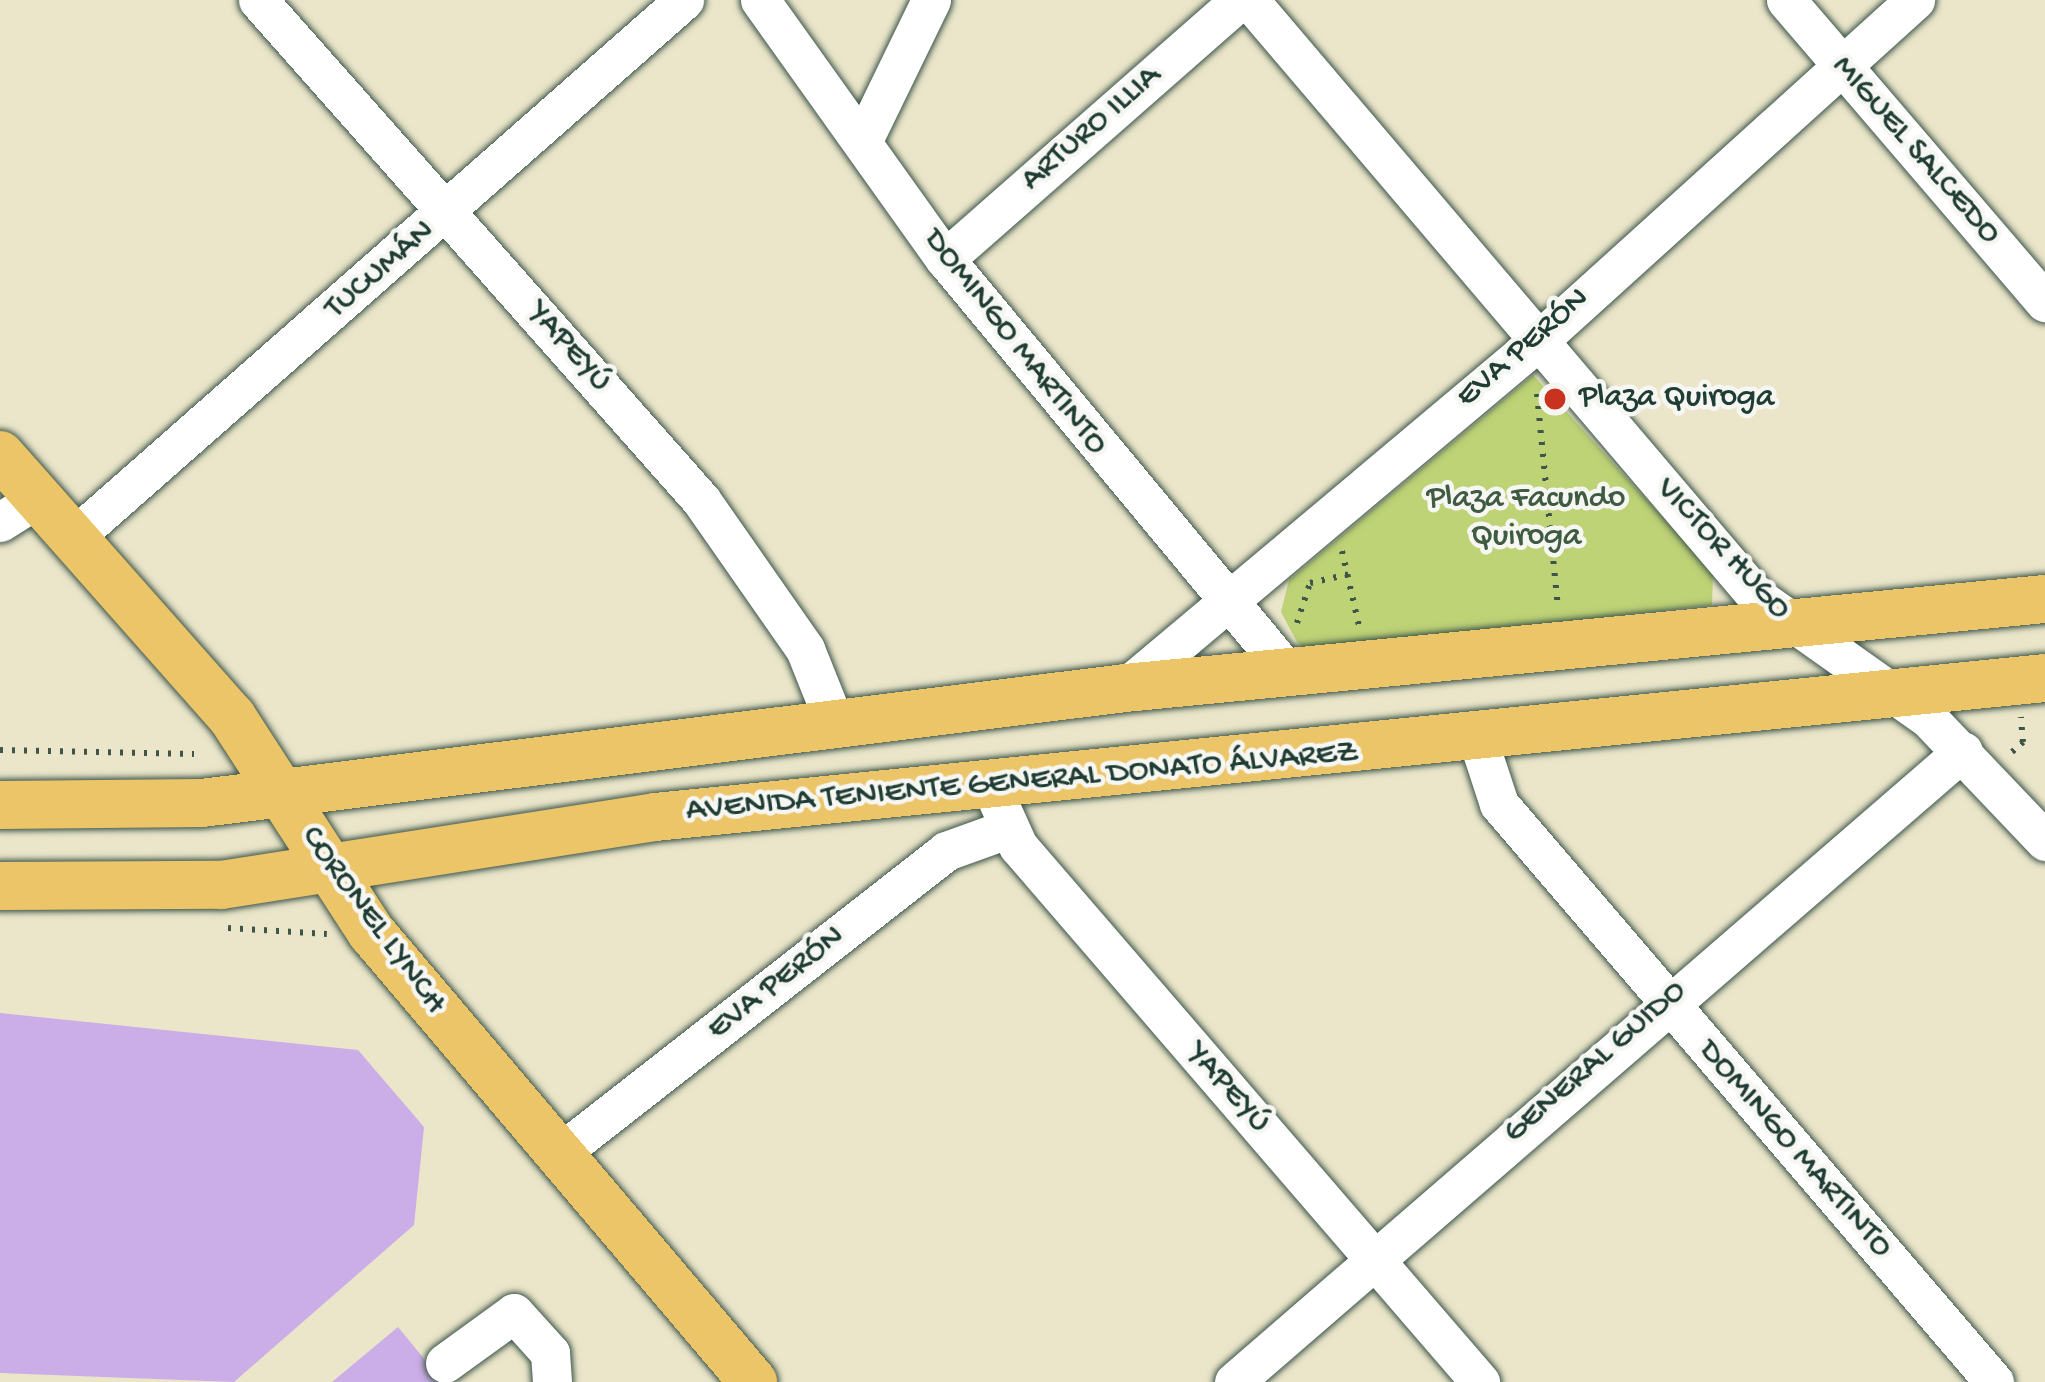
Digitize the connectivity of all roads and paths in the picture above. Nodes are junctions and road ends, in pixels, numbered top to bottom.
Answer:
1 (258, 0) edge
2 (684, 0) edge
3 (760, 0) edge
4 (931, 0) edge
5 (1240, 0) edge
6 (1249, 0) edge
7 (1786, 0) edge
8 (1915, 0) edge
9 (1839, 63) junction
10 (866, 134) junction
11 (449, 212) junction
12 (945, 259) junction
13 (2045, 302) edge
14 (1537, 342) junction
15 (0, 455) edge
16 (19, 510) edge
17 (74, 537) junction
18 (1340, 542) dead end
19 (2045, 599) edge
20 (1219, 600) junction
21 (1558, 611) dead end
22 (1790, 626) junction
23 (1361, 635) dead end
24 (1287, 671) junction
25 (2045, 678) edge
26 (1126, 688) junction
27 (1893, 691) junction
28 (835, 724) junction
29 (1478, 740) junction
30 (0, 750) edge
31 (1964, 751) junction
32 (194, 754) dead end
33 (932, 793) junction
34 (281, 794) junction
35 (0, 805) edge
36 (999, 808) junction
37 (2045, 841) edge
38 (946, 851) junction
39 (327, 866) junction
40 (0, 886) edge
41 (1665, 1000) junction
42 (556, 1156) junction
43 (1373, 1260) junction
44 (445, 1363) dead end
45 (551, 1382) edge
46 (753, 1382) edge
47 (1234, 1382) edge
48 (1480, 1382) edge
49 (1994, 1382) edge

1 - 11 street, YAPEYÚ
2 - 11 street, TUCUMÁN
3 - 10 street, DOMINGO MARTINTO
4 - 10 street
5 - 12 street, ARTURO ILLIA
6 - 14 street, VICTOR HUGO
7 - 9 street, MIGUEL SALCEDO
8 - 9 street, EVA PERÓN
9 - 13 street, MIGUEL SALCEDO
9 - 14 street, EVA PERÓN
10 - 12 street, DOMINGO MARTINTO
11 - 17 street, TUCUMÁN
11 - 28 street, YAPEYÚ
12 - 20 street, DOMINGO MARTINTO
14 - 20 street, EVA PERÓN
14 - 21 path
14 - 22 street, VICTOR HUGO
15 - 16 main road, CORONEL LYNCH
16 - 17 main road, CORONEL LYNCH
17 - 34 main road, CORONEL LYNCH
18 - 23 path
19 - 22 main road
20 - 24 street, DOMINGO MARTINTO
20 - 26 street, EVA PERÓN
22 - 24 main road
22 - 27 street, VICTOR HUGO
24 - 26 main road
25 - 27 main road, AVENIDA TENIENTE GENERAL DONATO ÁLVAREZ
26 - 28 main road
27 - 29 main road, AVENIDA TENIENTE GENERAL DONATO ÁLVAREZ
27 - 31 street, VICTOR HUGO
28 - 34 main road
29 - 36 main road, AVENIDA TENIENTE GENERAL DONATO ÁLVAREZ
29 - 41 street, DOMINGO MARTINTO
30 - 32 path
31 - 37 street, VICTOR HUGO
31 - 41 street, GENERAL GUIDO
33 - 36 main road, AVENIDA TENIENTE GENERAL DONATO ÁLVAREZ
33 - 38 street
33 - 39 main road, AVENIDA TENIENTE GENERAL DONATO ÁLVAREZ
34 - 35 main road
34 - 39 main road, CORONEL LYNCH
36 - 38 street, EVA PERÓN
36 - 43 street, YAPEYÚ
38 - 42 street, EVA PERÓN
39 - 40 main road, AVENIDA TENIENTE GENERAL DONATO ÁLVAREZ
39 - 42 main road, CORONEL LYNCH
41 - 43 street, GENERAL GUIDO
41 - 49 street, DOMINGO MARTINTO
42 - 46 main road, CORONEL LYNCH
43 - 47 street, GENERAL GUIDO
43 - 48 street, YAPEYÚ
44 - 45 street

